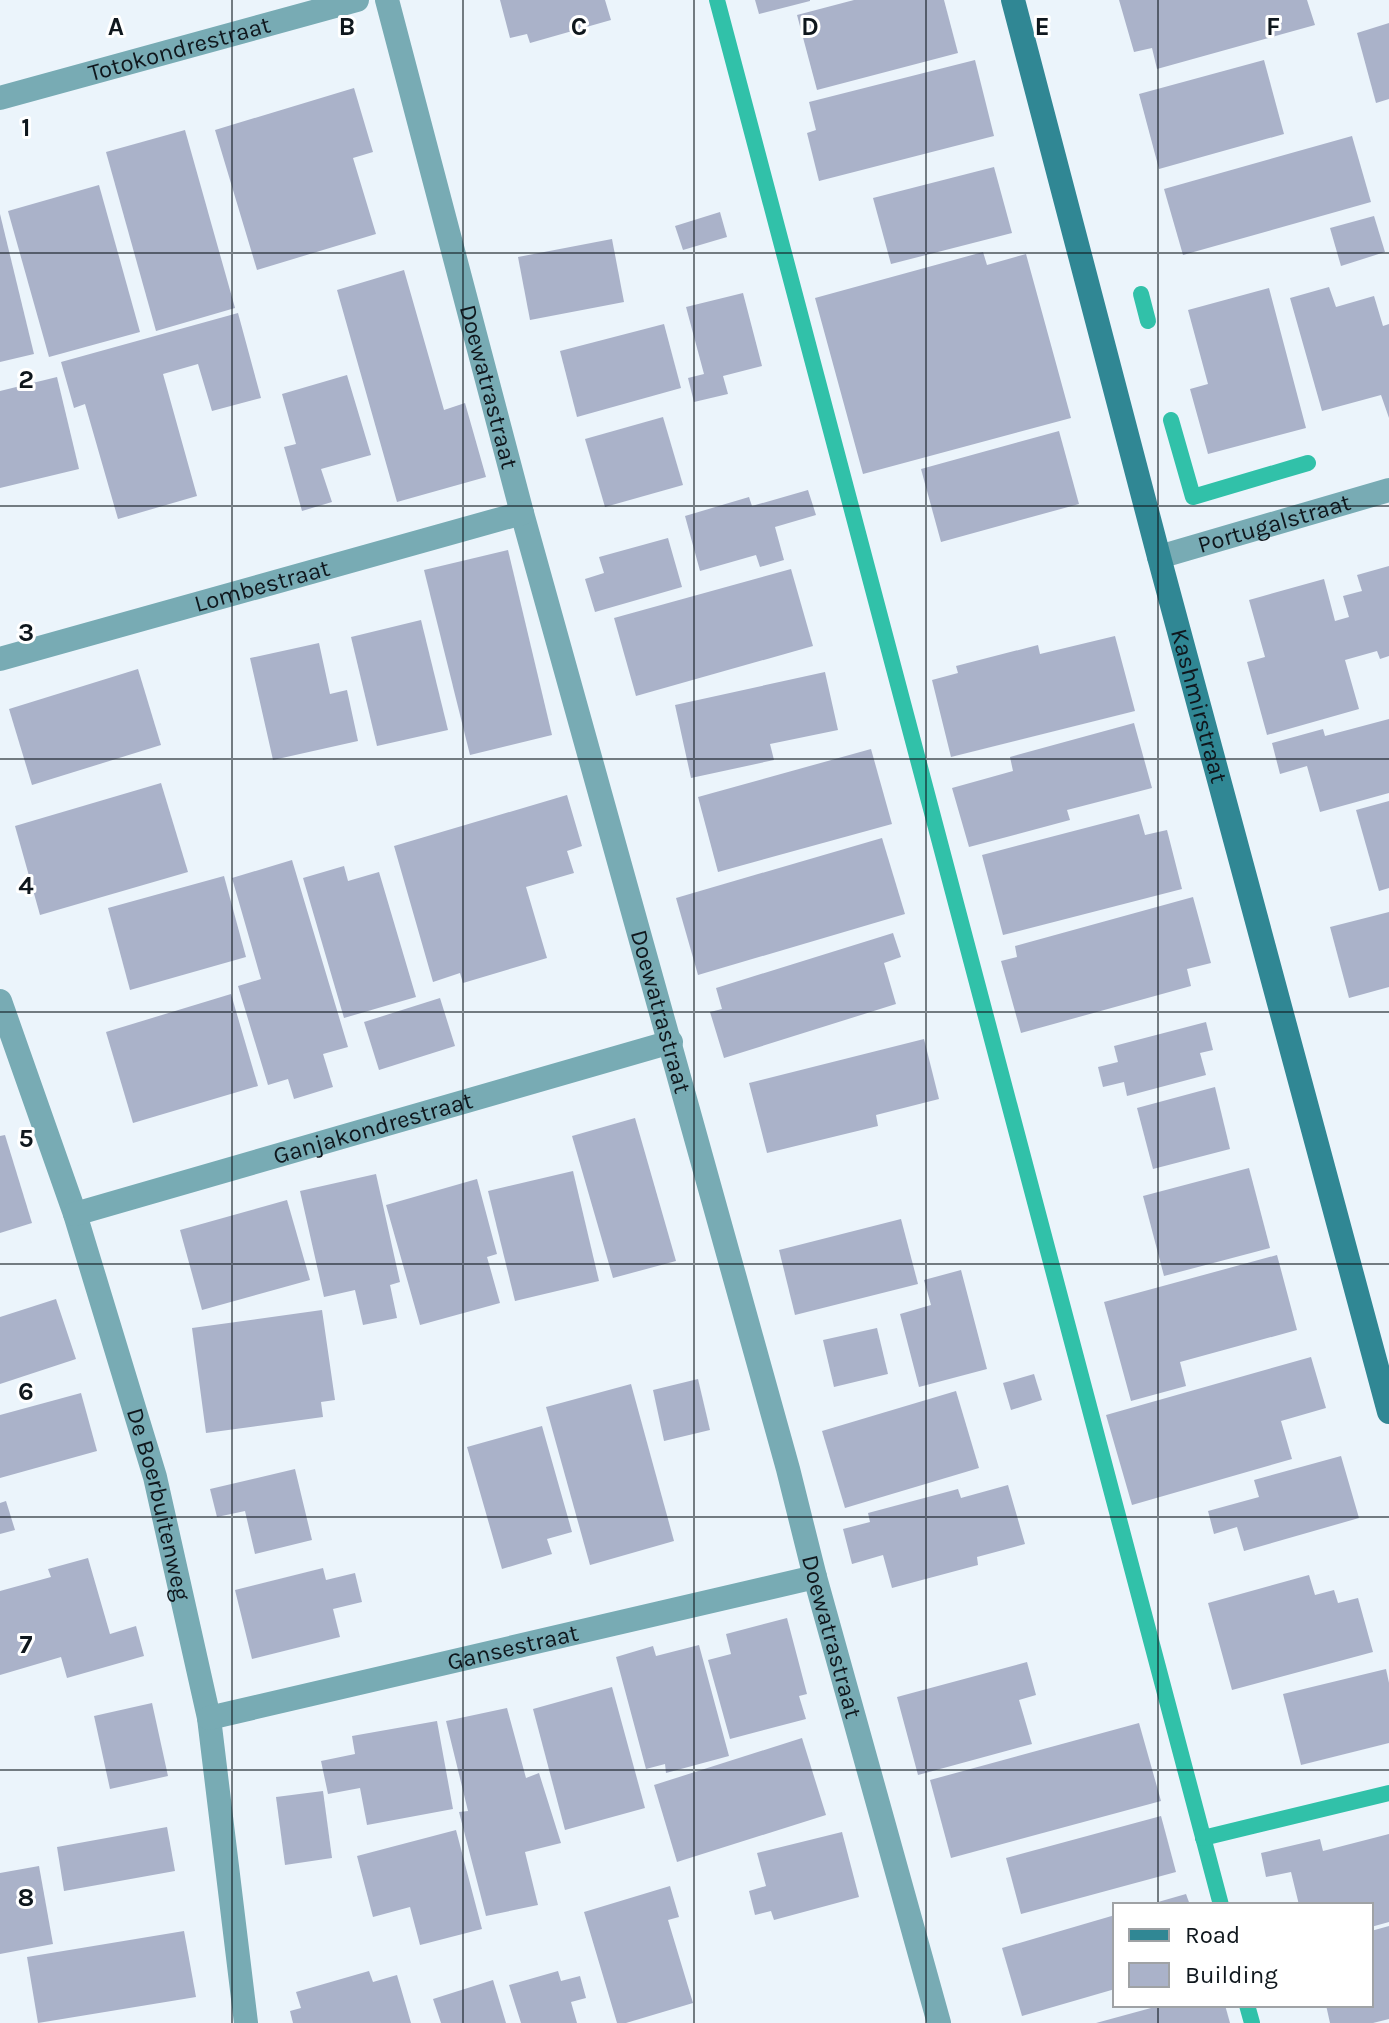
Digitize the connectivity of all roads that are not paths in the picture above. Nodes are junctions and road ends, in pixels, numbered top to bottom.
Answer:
1 (357, 0) edge
2 (387, 0) edge
3 (1013, 0) edge
4 (0, 98) edge
5 (1389, 490) edge
6 (522, 513) junction
7 (1159, 557) junction
8 (0, 659) edge
9 (0, 1001) edge
10 (671, 1042) junction
11 (75, 1214) junction
12 (1389, 1412) edge
13 (815, 1577) junction
14 (209, 1718) junction
15 (246, 2023) edge
16 (939, 2023) edge

1 - 4 street, Totokondrestraat
2 - 6 street, Doewatrastraat
3 - 7 street, Kashmirstraat
5 - 7 street, Portugalstraat
6 - 8 street, Lombestraat
6 - 10 street, Doewatrastraat
7 - 12 street, Kashmirstraat
9 - 11 street, De Boerbuitenweg
10 - 11 street, Ganjakondrestraat
10 - 13 street, Doewatrastraat
11 - 14 street, De Boerbuitenweg
13 - 14 street, Gansestraat
13 - 16 street, Doewatrastraat
14 - 15 street, De Boerbuitenweg

